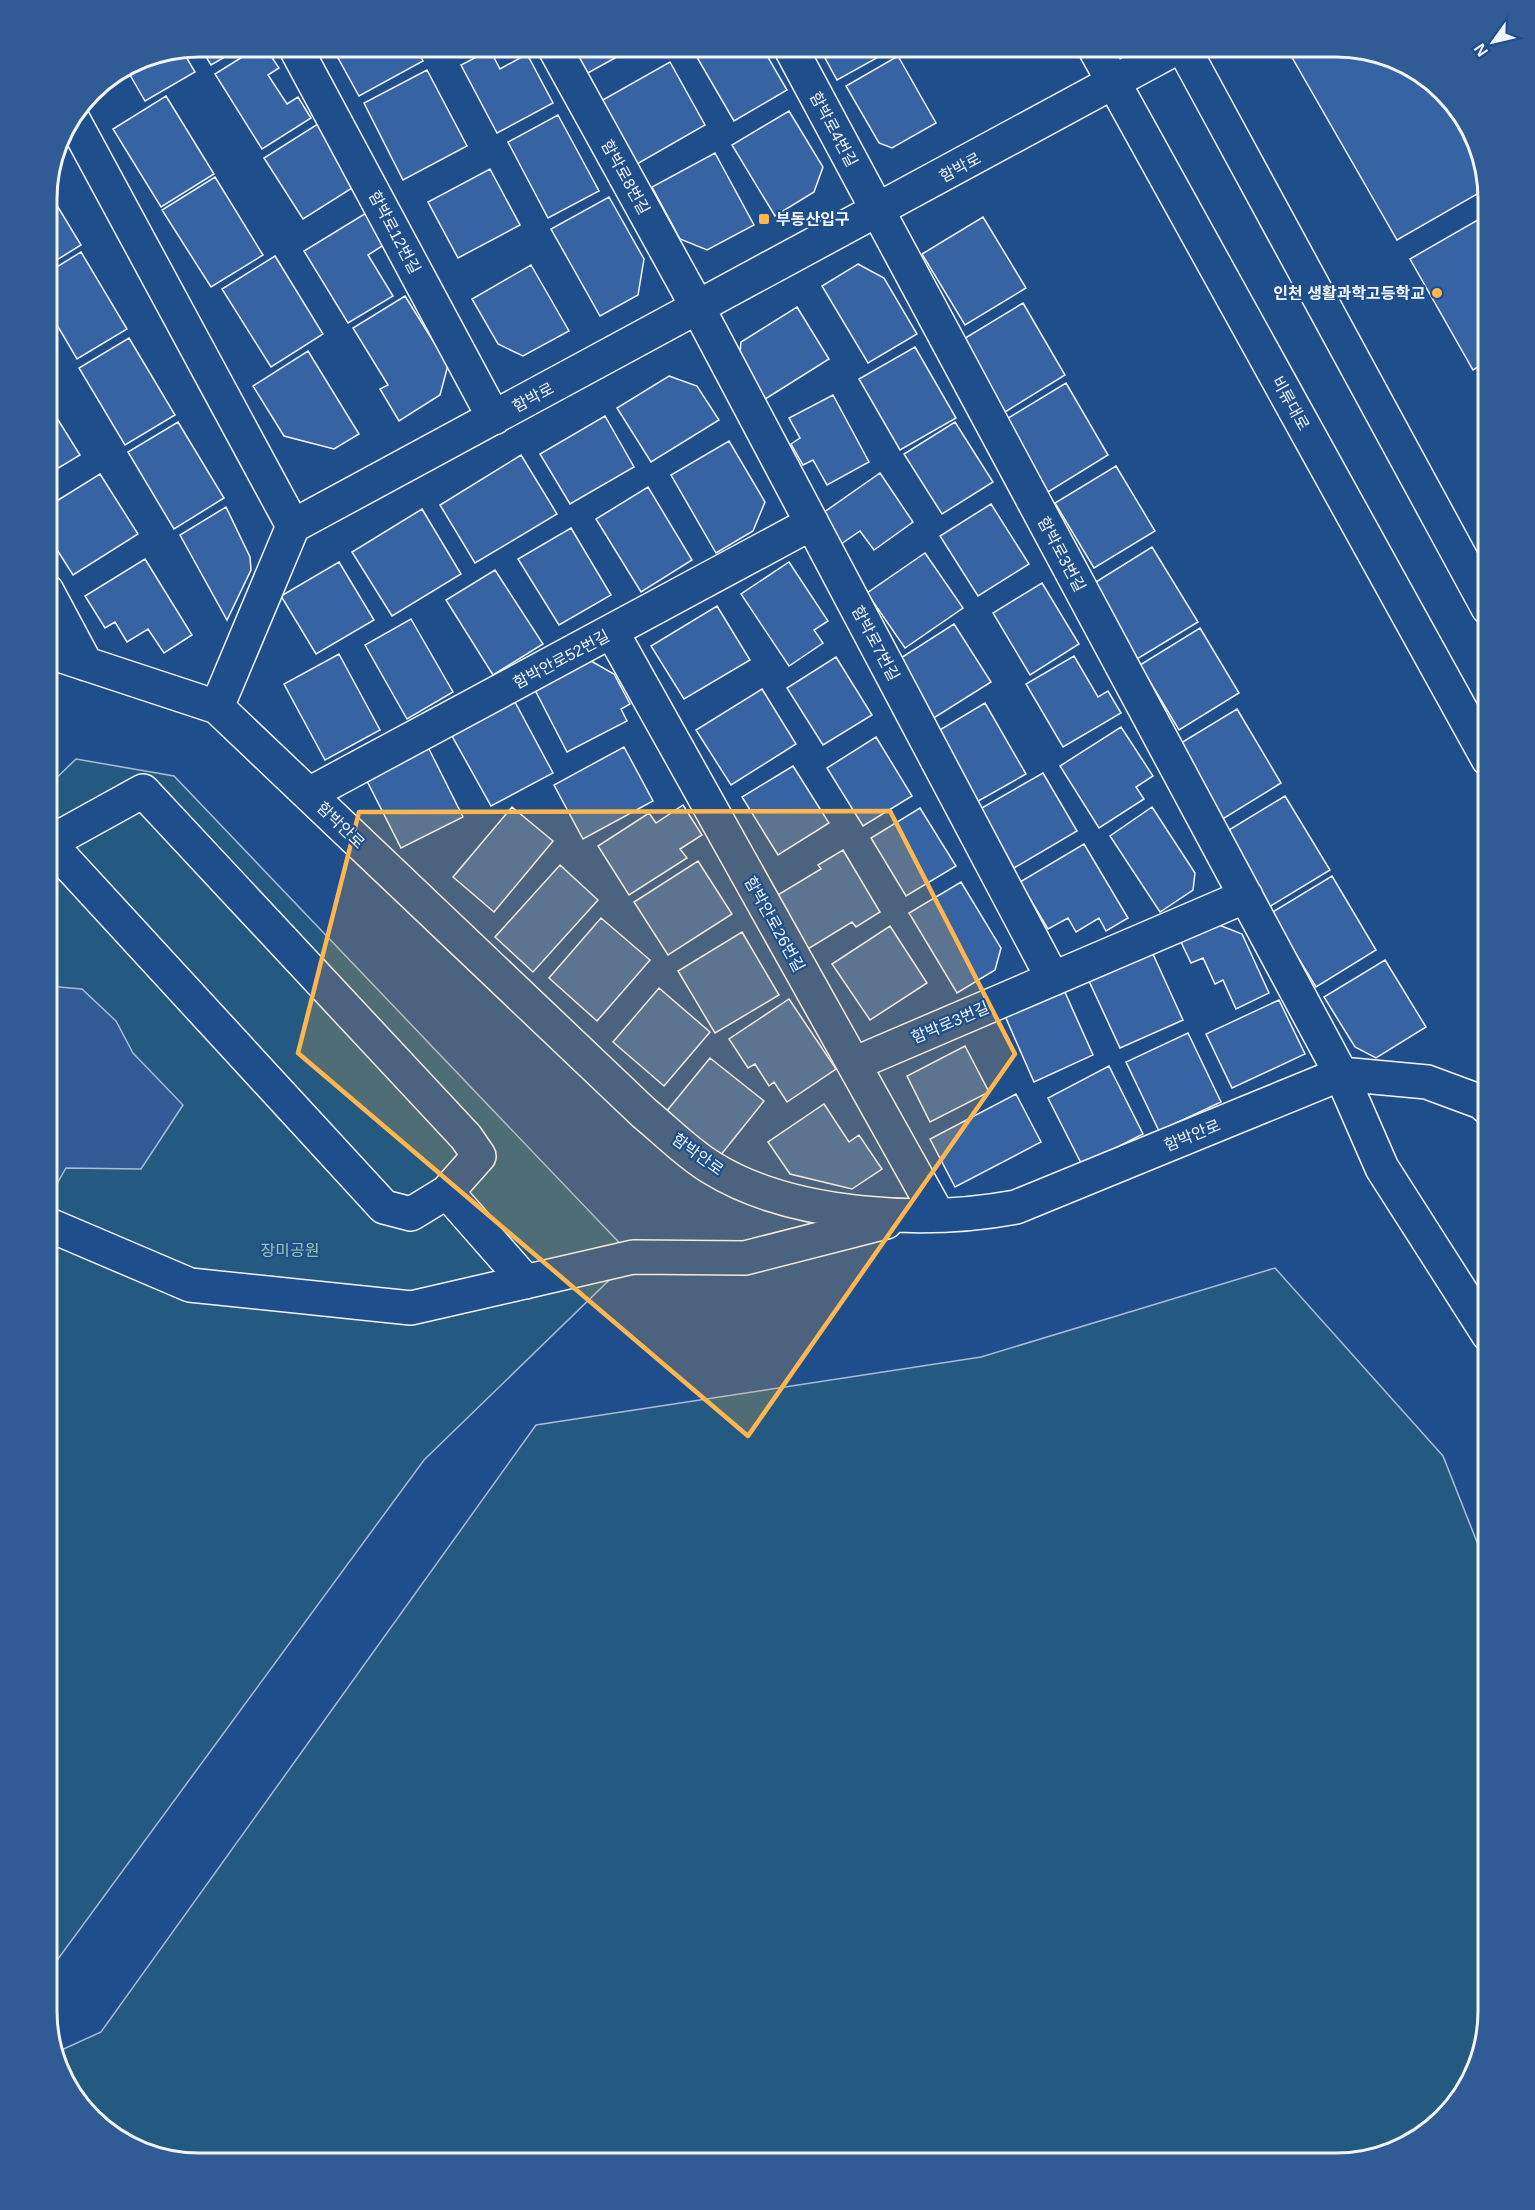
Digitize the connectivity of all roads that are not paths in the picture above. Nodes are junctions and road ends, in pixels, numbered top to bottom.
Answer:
1 (301, 57) edge
2 (560, 57) edge
3 (795, 57) edge
4 (1099, 57) edge
5 (1163, 57) edge
6 (1186, 57) edge
7 (1114, 84) junction
8 (77, 126) edge
9 (878, 211) junction
10 (698, 308) junction
11 (494, 418) junction
12 (812, 523) junction
13 (293, 526) junction
14 (1478, 590) edge
15 (57, 610) edge
16 (612, 632) junction
17 (57, 654) edge
18 (86, 664) junction
19 (217, 707) junction
20 (1478, 741) edge
21 (309, 794) junction
22 (57, 839) edge
23 (57, 854) edge
24 (1246, 896) junction
25 (1053, 979) junction
26 (854, 1064) junction
27 (1341, 1074) junction
28 (1478, 1101) edge
29 (447, 1192) junction
30 (923, 1216) junction
31 (57, 1228) edge
32 (526, 1282) junction
33 (1478, 1318) edge

1 - 11 street, 함박로12번길
2 - 10 street, 함박로8번길
3 - 9 street, 함박로4번길
4 - 7 street, 비류대로
5 - 7 street, 함박로
6 - 14 street
7 - 9 street, 함박로
7 - 20 street, 비류대로
8 - 13 street
9 - 10 street, 함박로
9 - 24 street, 함박로3번길
10 - 11 street, 함박로
10 - 12 street, 함박로7번길
11 - 13 street, 함박로
12 - 16 street, 함박안로52번길
12 - 25 street, 함박로7번길
13 - 19 street
15 - 18 street
16 - 21 street, 함박안로52번길
16 - 26 street, 함박안로26번길
17 - 18 street, 함박안로
18 - 19 street, 함박안로
19 - 21 street, 함박안로
21 - 30 street, 함박안로
22 - 29 street
23 - 29 street
24 - 25 street, 함박로3번길
24 - 27 street, 함박로3번길
25 - 26 street, 함박로3번길
26 - 30 street, 함박안로26번길
27 - 28 street, 함박안로
27 - 30 street, 함박안로
27 - 33 street, 함박로3번길
29 - 32 street
30 - 32 street
31 - 32 street

